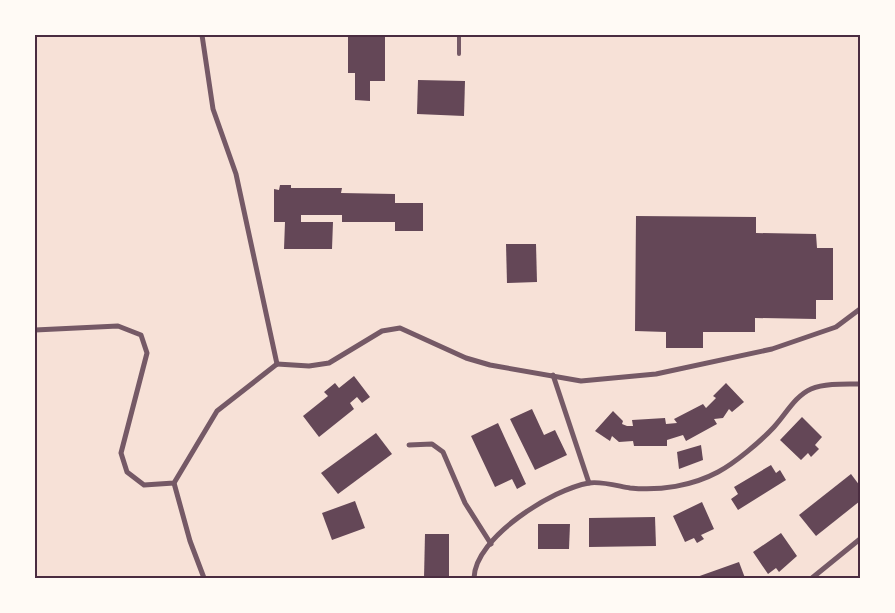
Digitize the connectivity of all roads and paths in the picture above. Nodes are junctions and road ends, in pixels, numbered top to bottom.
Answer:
1 (202, 35) edge
2 (460, 35) edge
3 (459, 54) dead end
4 (860, 309) edge
5 (35, 330) edge
6 (277, 364) junction
7 (553, 375) junction
8 (860, 384) edge
9 (409, 445) dead end
10 (174, 483) junction
11 (589, 483) junction
12 (860, 539) edge
13 (491, 544) junction
14 (204, 578) edge
15 (474, 578) edge
16 (812, 578) edge

1 - 6 street
2 - 3 lane
4 - 7 street
5 - 10 street
6 - 7 street
6 - 10 street
7 - 11 street
8 - 11 street
9 - 13 street
10 - 14 street
11 - 13 street
12 - 16 street
13 - 15 street

